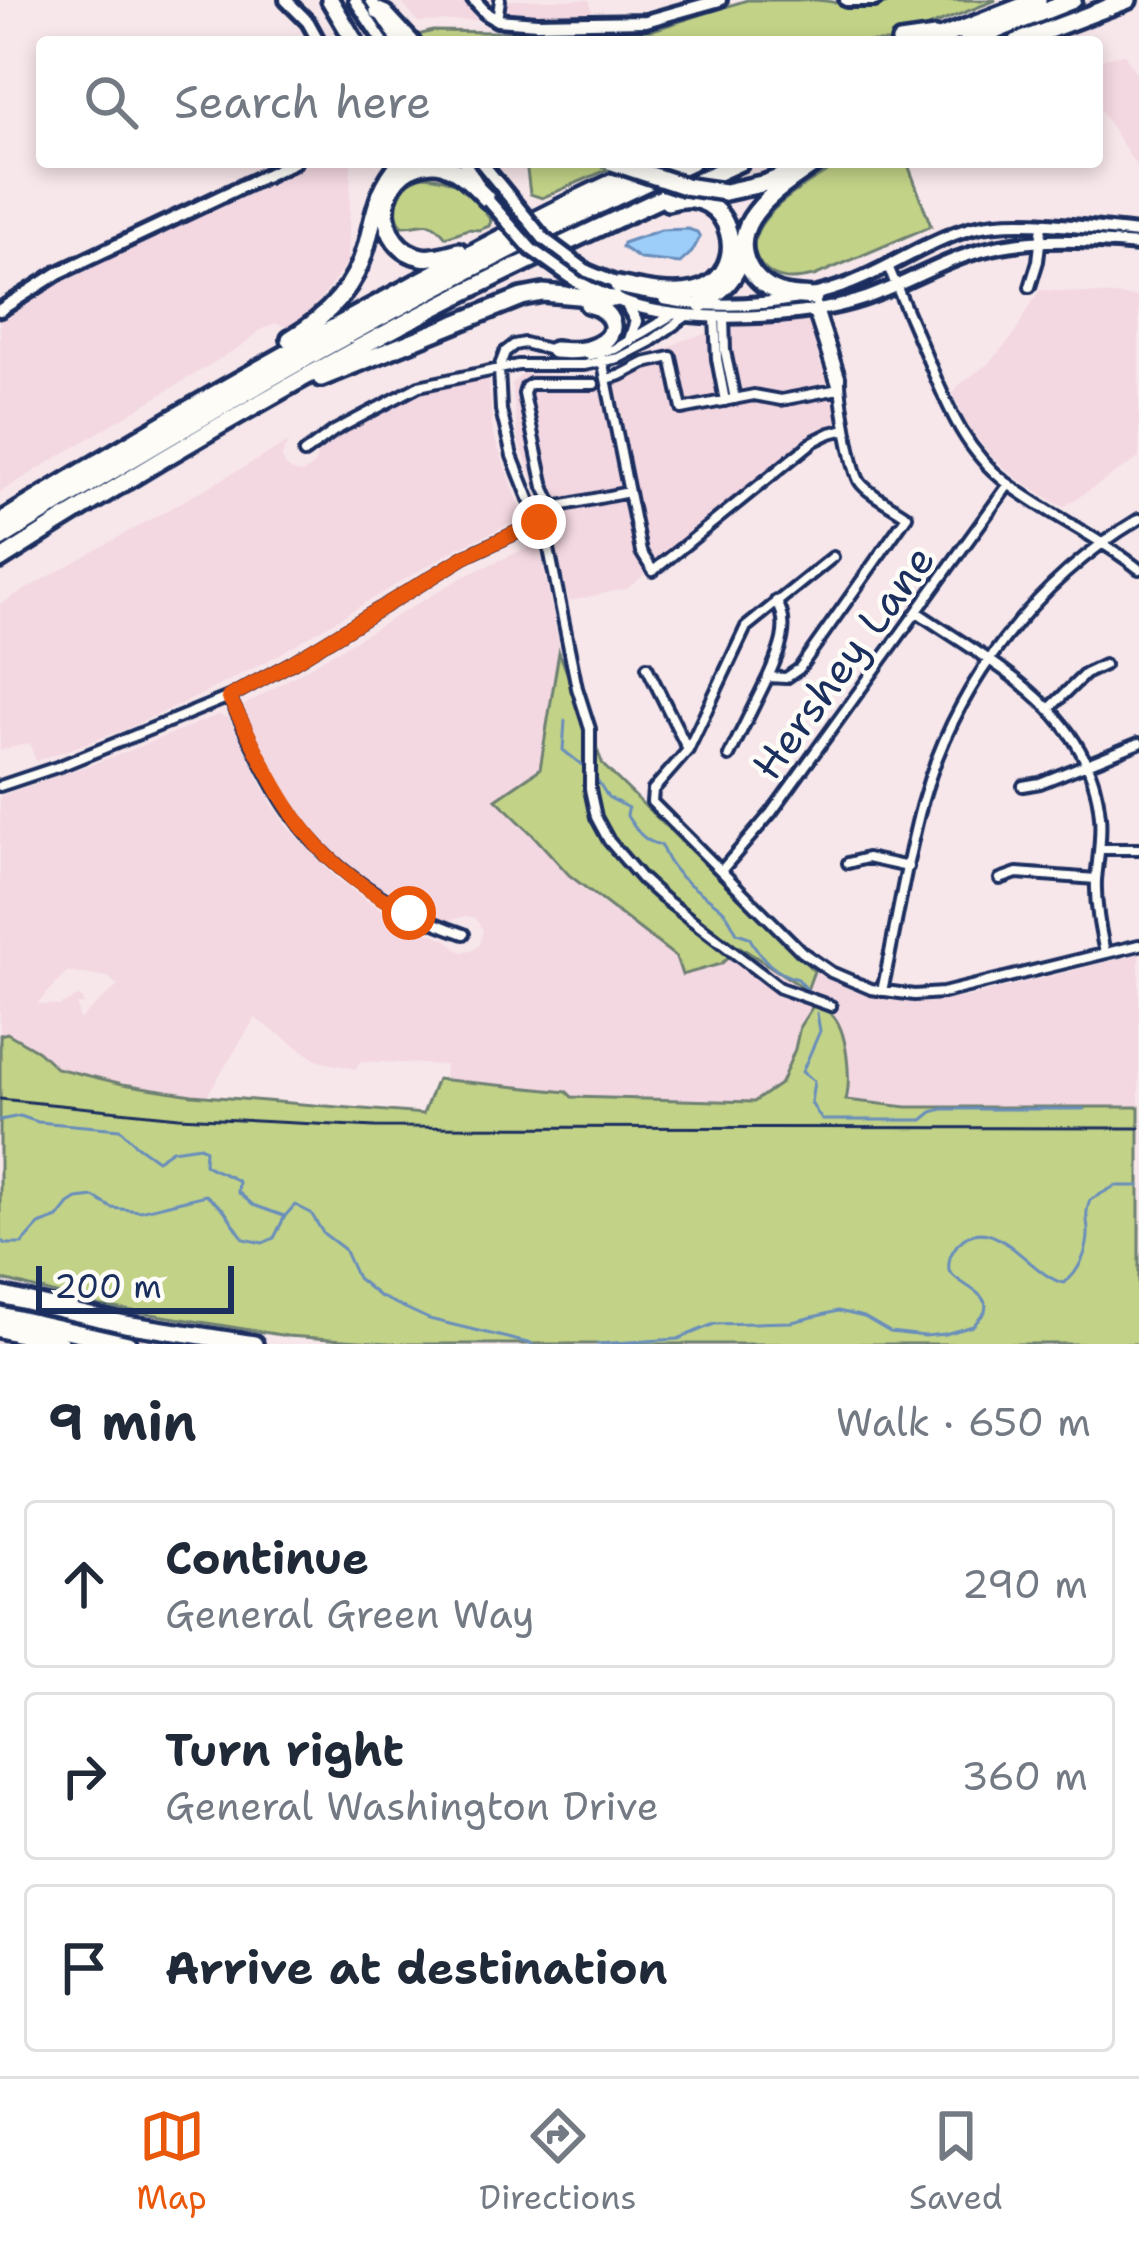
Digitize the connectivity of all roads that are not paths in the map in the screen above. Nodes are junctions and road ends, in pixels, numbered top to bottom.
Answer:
1 (286, 0) edge
2 (330, 0) edge
3 (355, 0) edge
4 (474, 0) edge
5 (500, 0) edge
6 (720, 0) edge
7 (846, 0) edge
8 (875, 0) edge
9 (1038, 0) edge
10 (1073, 0) edge
11 (1128, 0) edge
12 (670, 2) edge
13 (684, 5) edge
14 (374, 6) edge
15 (662, 18) junction
16 (1076, 18) junction
17 (497, 20) junction
18 (316, 36) edge
19 (351, 36) edge
20 (379, 36) edge
21 (395, 36) edge
22 (405, 36) edge
23 (945, 36) edge
24 (982, 36) edge
25 (1032, 36) edge
26 (1050, 36) edge
27 (281, 168) edge
28 (396, 168) edge
29 (414, 168) edge
30 (448, 168) edge
31 (468, 168) edge
32 (487, 168) edge
33 (630, 168) edge
34 (645, 168) edge
35 (679, 168) edge
36 (727, 168) edge
37 (802, 168) edge
38 (808, 168) edge
39 (488, 200) junction
40 (610, 224) junction
41 (1042, 226) junction
42 (1139, 232) edge
43 (1041, 241) junction
44 (485, 245) junction
45 (1139, 245) edge
46 (744, 250) junction
47 (888, 266) junction
48 (896, 286) junction
49 (1030, 287) dead end
50 (618, 295) junction
51 (815, 305) junction
52 (496, 306) junction
53 (0, 310) edge
54 (707, 312) junction
55 (674, 314) junction
56 (630, 340) junction
57 (554, 350) junction
58 (602, 358) junction
59 (499, 368) junction
60 (237, 379) junction
61 (608, 379) junction
62 (593, 384) dead end
63 (838, 389) junction
64 (279, 393) junction
65 (730, 400) junction
66 (847, 429) junction
67 (304, 453) dead end
68 (1009, 484) junction
69 (629, 492) junction
70 (1139, 520) edge
71 (0, 522) edge
72 (539, 522) junction
73 (0, 539) edge
74 (1103, 542) junction
75 (833, 557) dead end
76 (0, 560) edge
77 (1139, 569) edge
78 (776, 601) junction
79 (917, 613) junction
80 (988, 661) junction
81 (1104, 665) dead end
82 (646, 667) dead end
83 (768, 676) junction
84 (229, 697) junction
85 (1051, 708) junction
86 (1139, 743) edge
87 (688, 750) junction
88 (729, 756) dead end
89 (1087, 764) junction
90 (0, 786) edge
91 (1023, 786) dead end
92 (1100, 849) junction
93 (1139, 849) edge
94 (848, 863) dead end
95 (908, 867) junction
96 (721, 871) junction
97 (1000, 879) dead end
98 (1096, 879) junction
99 (464, 934) dead end
100 (1139, 945) edge
101 (1106, 953) junction
102 (780, 988) junction
103 (882, 991) junction
104 (774, 1000) dead end
105 (831, 1006) dead end
106 (0, 1295) edge
107 (0, 1315) edge
108 (0, 1330) edge
109 (61, 1344) edge
110 (128, 1344) edge
111 (254, 1344) edge

1 - 18 main road
2 - 19 highway
3 - 20 main road
4 - 17 main road
5 - 17 street
6 - 13 main road
7 - 8 main road
9 - 23 highway
10 - 24 highway
11 - 16 highway
12 - 15 street
13 - 15 main road
14 - 21 main road
14 - 22 highway
15 - 17 main road
16 - 25 highway
16 - 26 highway
27 - 53 main road
28 - 60 highway
29 - 44 highway
30 - 39 highway
31 - 39 main road
32 - 50 main road, bridge
33 - 37 highway, bridge
34 - 44 highway
35 - 73 highway
36 - 40 highway
38 - 46 highway
39 - 50 main road, bridge
40 - 50 highway
40 - 64 highway
41 - 42 main road
41 - 43 street
41 - 47 main road
43 - 45 main road
43 - 48 main road
43 - 49 street
44 - 60 highway
46 - 51 highway
46 - 54 highway
47 - 48 street
47 - 51 main road
48 - 51 main road
48 - 68 street
50 - 52 highway
50 - 54 main road
50 - 55 main road
50 - 56 main road
51 - 54 main road
51 - 54 main road
51 - 63 street
52 - 57 highway
52 - 64 highway
54 - 55 main road
54 - 58 street
54 - 65 street
55 - 56 street
56 - 58 street
57 - 58 street
57 - 59 street
58 - 59 street
58 - 61 street
59 - 67 street
59 - 72 street
60 - 71 highway
61 - 65 street
61 - 69 street
62 - 69 street
63 - 65 street
63 - 66 street
64 - 76 highway
66 - 69 street
66 - 83 street
68 - 74 street
68 - 79 street, Hershey Lane
70 - 74 street
72 - 84 street
72 - 102 street
74 - 77 street
74 - 80 street
75 - 78 street
78 - 83 street
78 - 87 street
79 - 80 street
79 - 96 street, Hershey Lane
80 - 85 street
80 - 95 street
81 - 85 street
82 - 87 street
83 - 88 street
84 - 90 street
84 - 99 street
85 - 89 street
86 - 89 street
87 - 96 street
89 - 91 street
89 - 92 street
92 - 93 street
92 - 98 street
94 - 95 street
95 - 103 street
96 - 103 street
97 - 98 street
98 - 101 street
100 - 101 street
101 - 103 street
102 - 104 street
102 - 105 street
106 - 111 highway
107 - 110 highway
108 - 109 highway

